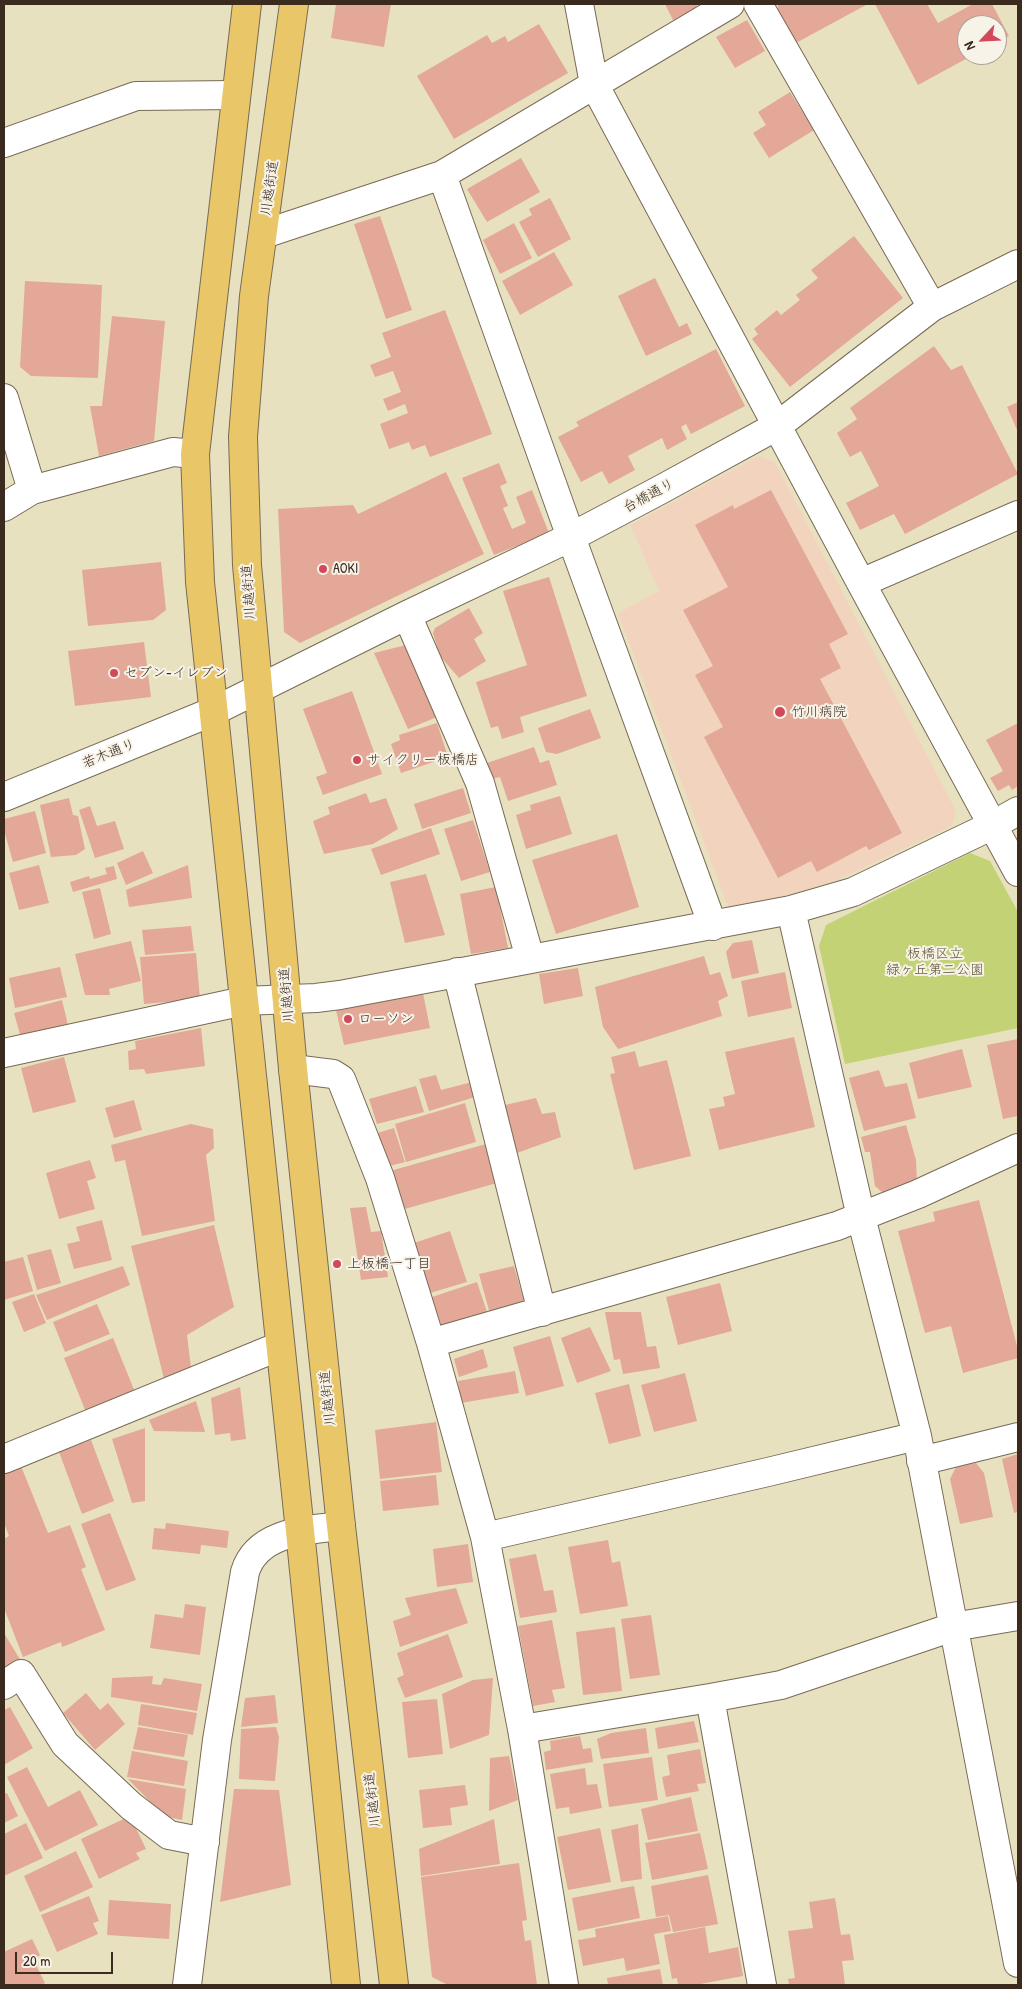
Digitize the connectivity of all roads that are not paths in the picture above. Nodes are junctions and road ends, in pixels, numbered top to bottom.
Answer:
1 (247, 4) edge
2 (294, 4) edge
3 (579, 4) edge
4 (730, 4) edge
5 (758, 4) edge
6 (594, 84) junction
7 (236, 95) junction
8 (4, 143) edge
9 (442, 174) junction
10 (264, 234) junction
11 (1018, 264) edge
12 (932, 307) junction
13 (4, 398) edge
14 (777, 426) junction
15 (196, 454) junction
16 (32, 490) junction
17 (4, 507) edge
18 (1018, 515) edge
19 (571, 537) junction
20 (861, 583) junction
21 (407, 615) junction
22 (257, 690) junction
23 (214, 711) junction
24 (4, 798) edge
25 (1018, 810) edge
26 (993, 826) junction
27 (1018, 872) edge
28 (791, 910) junction
29 (713, 926) junction
30 (530, 958) junction
31 (457, 972) junction
32 (287, 999) junction
33 (244, 1001) junction
34 (4, 1052) edge
35 (293, 1069) junction
36 (1018, 1148) edge
37 (861, 1217) junction
38 (542, 1312) junction
39 (430, 1343) junction
40 (280, 1346) junction
41 (1018, 1437) edge
42 (919, 1448) junction
43 (4, 1459) edge
44 (341, 1526) junction
45 (300, 1531) junction
46 (485, 1537) junction
47 (1018, 1616) edge
48 (953, 1627) junction
49 (4, 1685) edge
50 (710, 1698) junction
51 (522, 1729) junction
52 (205, 1842) junction
53 (1018, 1963) edge
54 (187, 1985) edge
55 (346, 1985) edge
56 (394, 1985) edge
57 (564, 1985) edge
58 (762, 1985) edge

1 - 7 highway
2 - 10 highway, 川越街道
3 - 6 street
4 - 6 street
5 - 12 street
6 - 9 street
6 - 14 street
7 - 8 street
7 - 15 highway
9 - 10 street
9 - 19 street
10 - 22 highway, 川越街道
11 - 12 street, 台橋通り
12 - 14 street, 台橋通り
13 - 16 street
14 - 19 street, 台橋通り
14 - 20 street
15 - 16 street
15 - 23 highway
16 - 17 street
18 - 20 street
19 - 21 street, 台橋通り
19 - 29 street
20 - 26 street
21 - 22 street, 台橋通り
21 - 30 street
22 - 23 street, 若木通り
22 - 32 highway, 川越街道
23 - 24 street, 若木通り
23 - 33 highway
25 - 26 street
26 - 27 street
26 - 28 street
28 - 29 street
28 - 37 street
29 - 30 street
30 - 31 street
31 - 32 street
31 - 38 street
32 - 33 street
32 - 35 highway, 川越街道
33 - 34 street
33 - 40 highway
35 - 39 street
35 - 44 highway, 川越街道
36 - 37 street
37 - 38 street
37 - 42 street
38 - 39 street
39 - 46 street
40 - 43 street
40 - 45 highway
41 - 42 street
42 - 46 street
42 - 48 street
44 - 45 street
44 - 56 highway, 川越街道
45 - 52 street
45 - 55 highway
46 - 51 street
47 - 48 street
48 - 50 street
48 - 53 street
49 - 52 street
50 - 51 street
50 - 58 street
51 - 57 street
52 - 54 street

